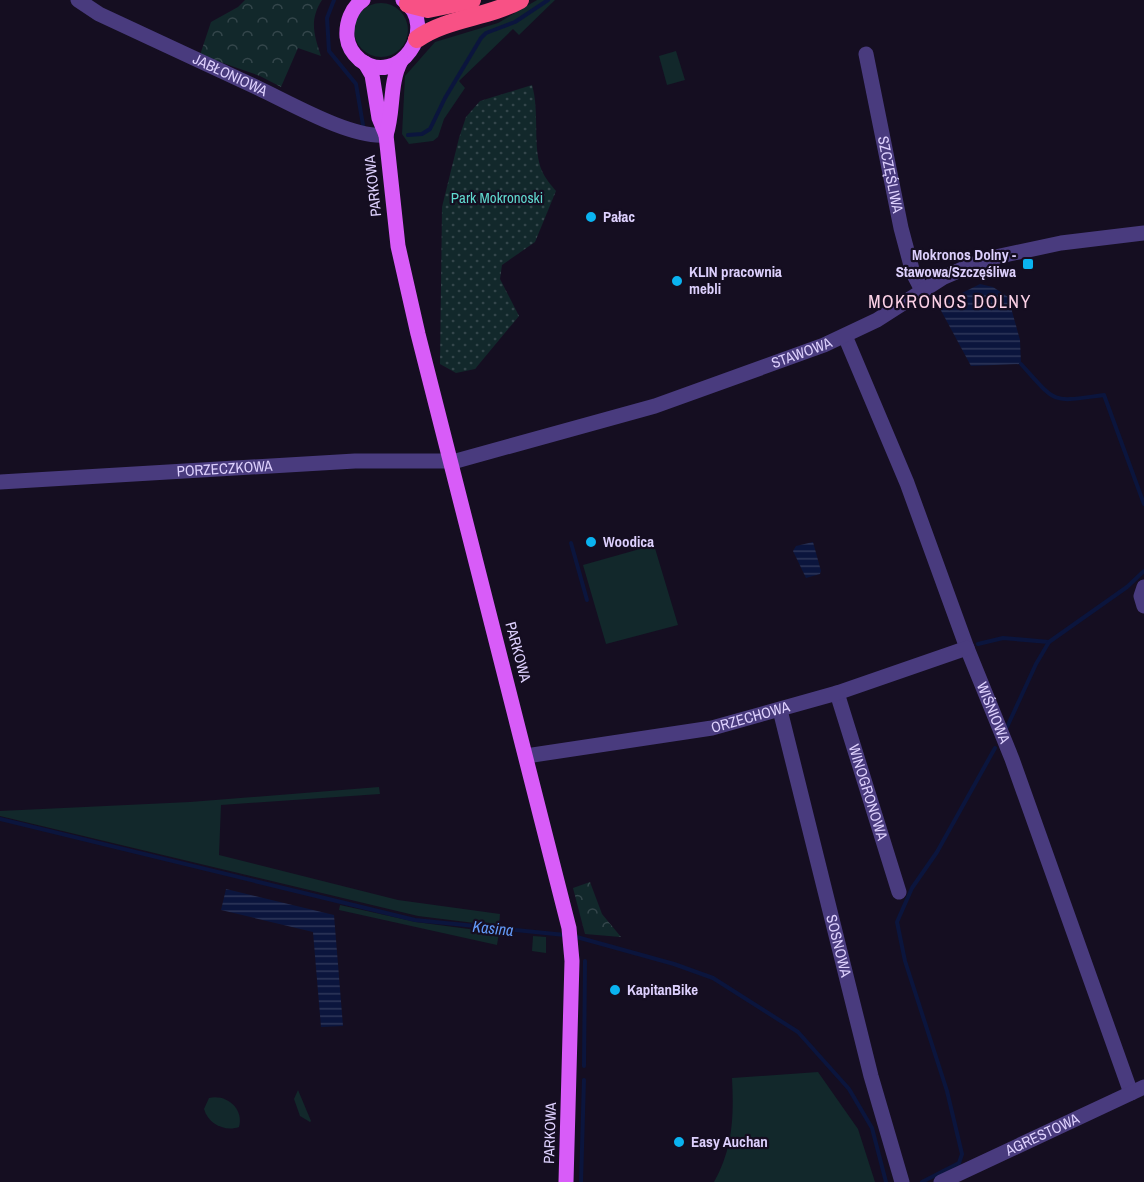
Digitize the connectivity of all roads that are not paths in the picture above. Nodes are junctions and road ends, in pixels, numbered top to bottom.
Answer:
1 (78, 0) edge
2 (363, 0) edge
3 (472, 0) edge
4 (520, 0) edge
5 (405, 2) edge
6 (417, 39) junction
7 (866, 54) dead end
8 (401, 61) junction
9 (365, 63) junction
10 (386, 135) junction
11 (1144, 233) edge
12 (922, 292) junction
13 (845, 336) junction
14 (450, 462) junction
15 (0, 482) edge
16 (1144, 587) edge
17 (1144, 606) edge
18 (967, 648) junction
19 (837, 693) junction
20 (780, 710) junction
21 (526, 756) junction
22 (899, 892) dead end
23 (1137, 1090) edge
24 (566, 1182) edge
25 (902, 1182) edge
26 (941, 1182) edge

1 - 10 street, JABŁONIOWA
2 - 9 main road, PARKOWA
3 - 5 highway
4 - 6 highway
5 - 6 main road
6 - 8 main road
7 - 12 street, SZCZĘŚLIWA
8 - 9 main road
8 - 10 main road, PARKOWA
9 - 10 main road, PARKOWA
10 - 14 main road, PARKOWA
11 - 12 street, STAWOWA
12 - 13 street, STAWOWA
13 - 14 street, STAWOWA
13 - 18 street, WIŚNIOWA
14 - 15 street, PORZECZKOWA
14 - 21 main road, PARKOWA
16 - 17 street
18 - 19 street, ORZECHOWA
18 - 23 street, WIŚNIOWA
19 - 20 street, ORZECHOWA
19 - 22 street, WINOGRONOWA
20 - 21 street, ORZECHOWA
20 - 25 street, SOSNOWA
21 - 24 main road, PARKOWA
23 - 26 street, AGRESTOWA

